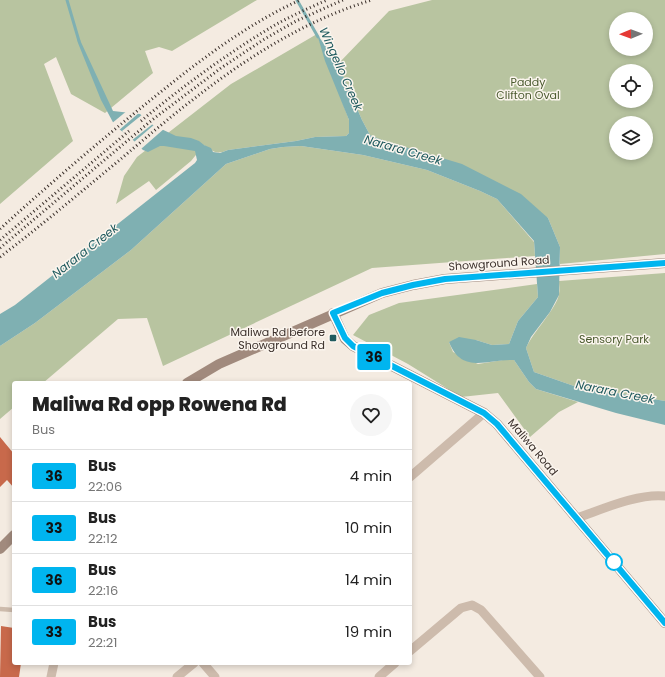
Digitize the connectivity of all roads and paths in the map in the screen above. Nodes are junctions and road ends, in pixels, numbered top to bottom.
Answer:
1 (665, 263) edge
2 (333, 313) junction
3 (191, 381) edge
4 (484, 413) junction
5 (412, 474) edge
6 (665, 496) edge
7 (577, 518) junction
8 (12, 537) edge
9 (0, 549) edge
10 (0, 609) edge
11 (12, 610) edge
12 (665, 623) edge
13 (412, 649) edge
14 (54, 665) edge
15 (192, 665) edge
16 (205, 665) edge
17 (393, 665) edge
18 (51, 677) edge
19 (177, 677) edge
20 (215, 677) edge
21 (379, 677) edge
22 (540, 677) edge

1 - 2 street, Showground Road
2 - 3 street, Showground Road
2 - 4 street, Maliwa Road
4 - 5 street
4 - 7 street, Maliwa Road
6 - 7 street
7 - 12 street, Maliwa Road
8 - 9 street
10 - 11 lane
13 - 22 street
14 - 18 street
15 - 19 street
16 - 20 street
17 - 21 street

